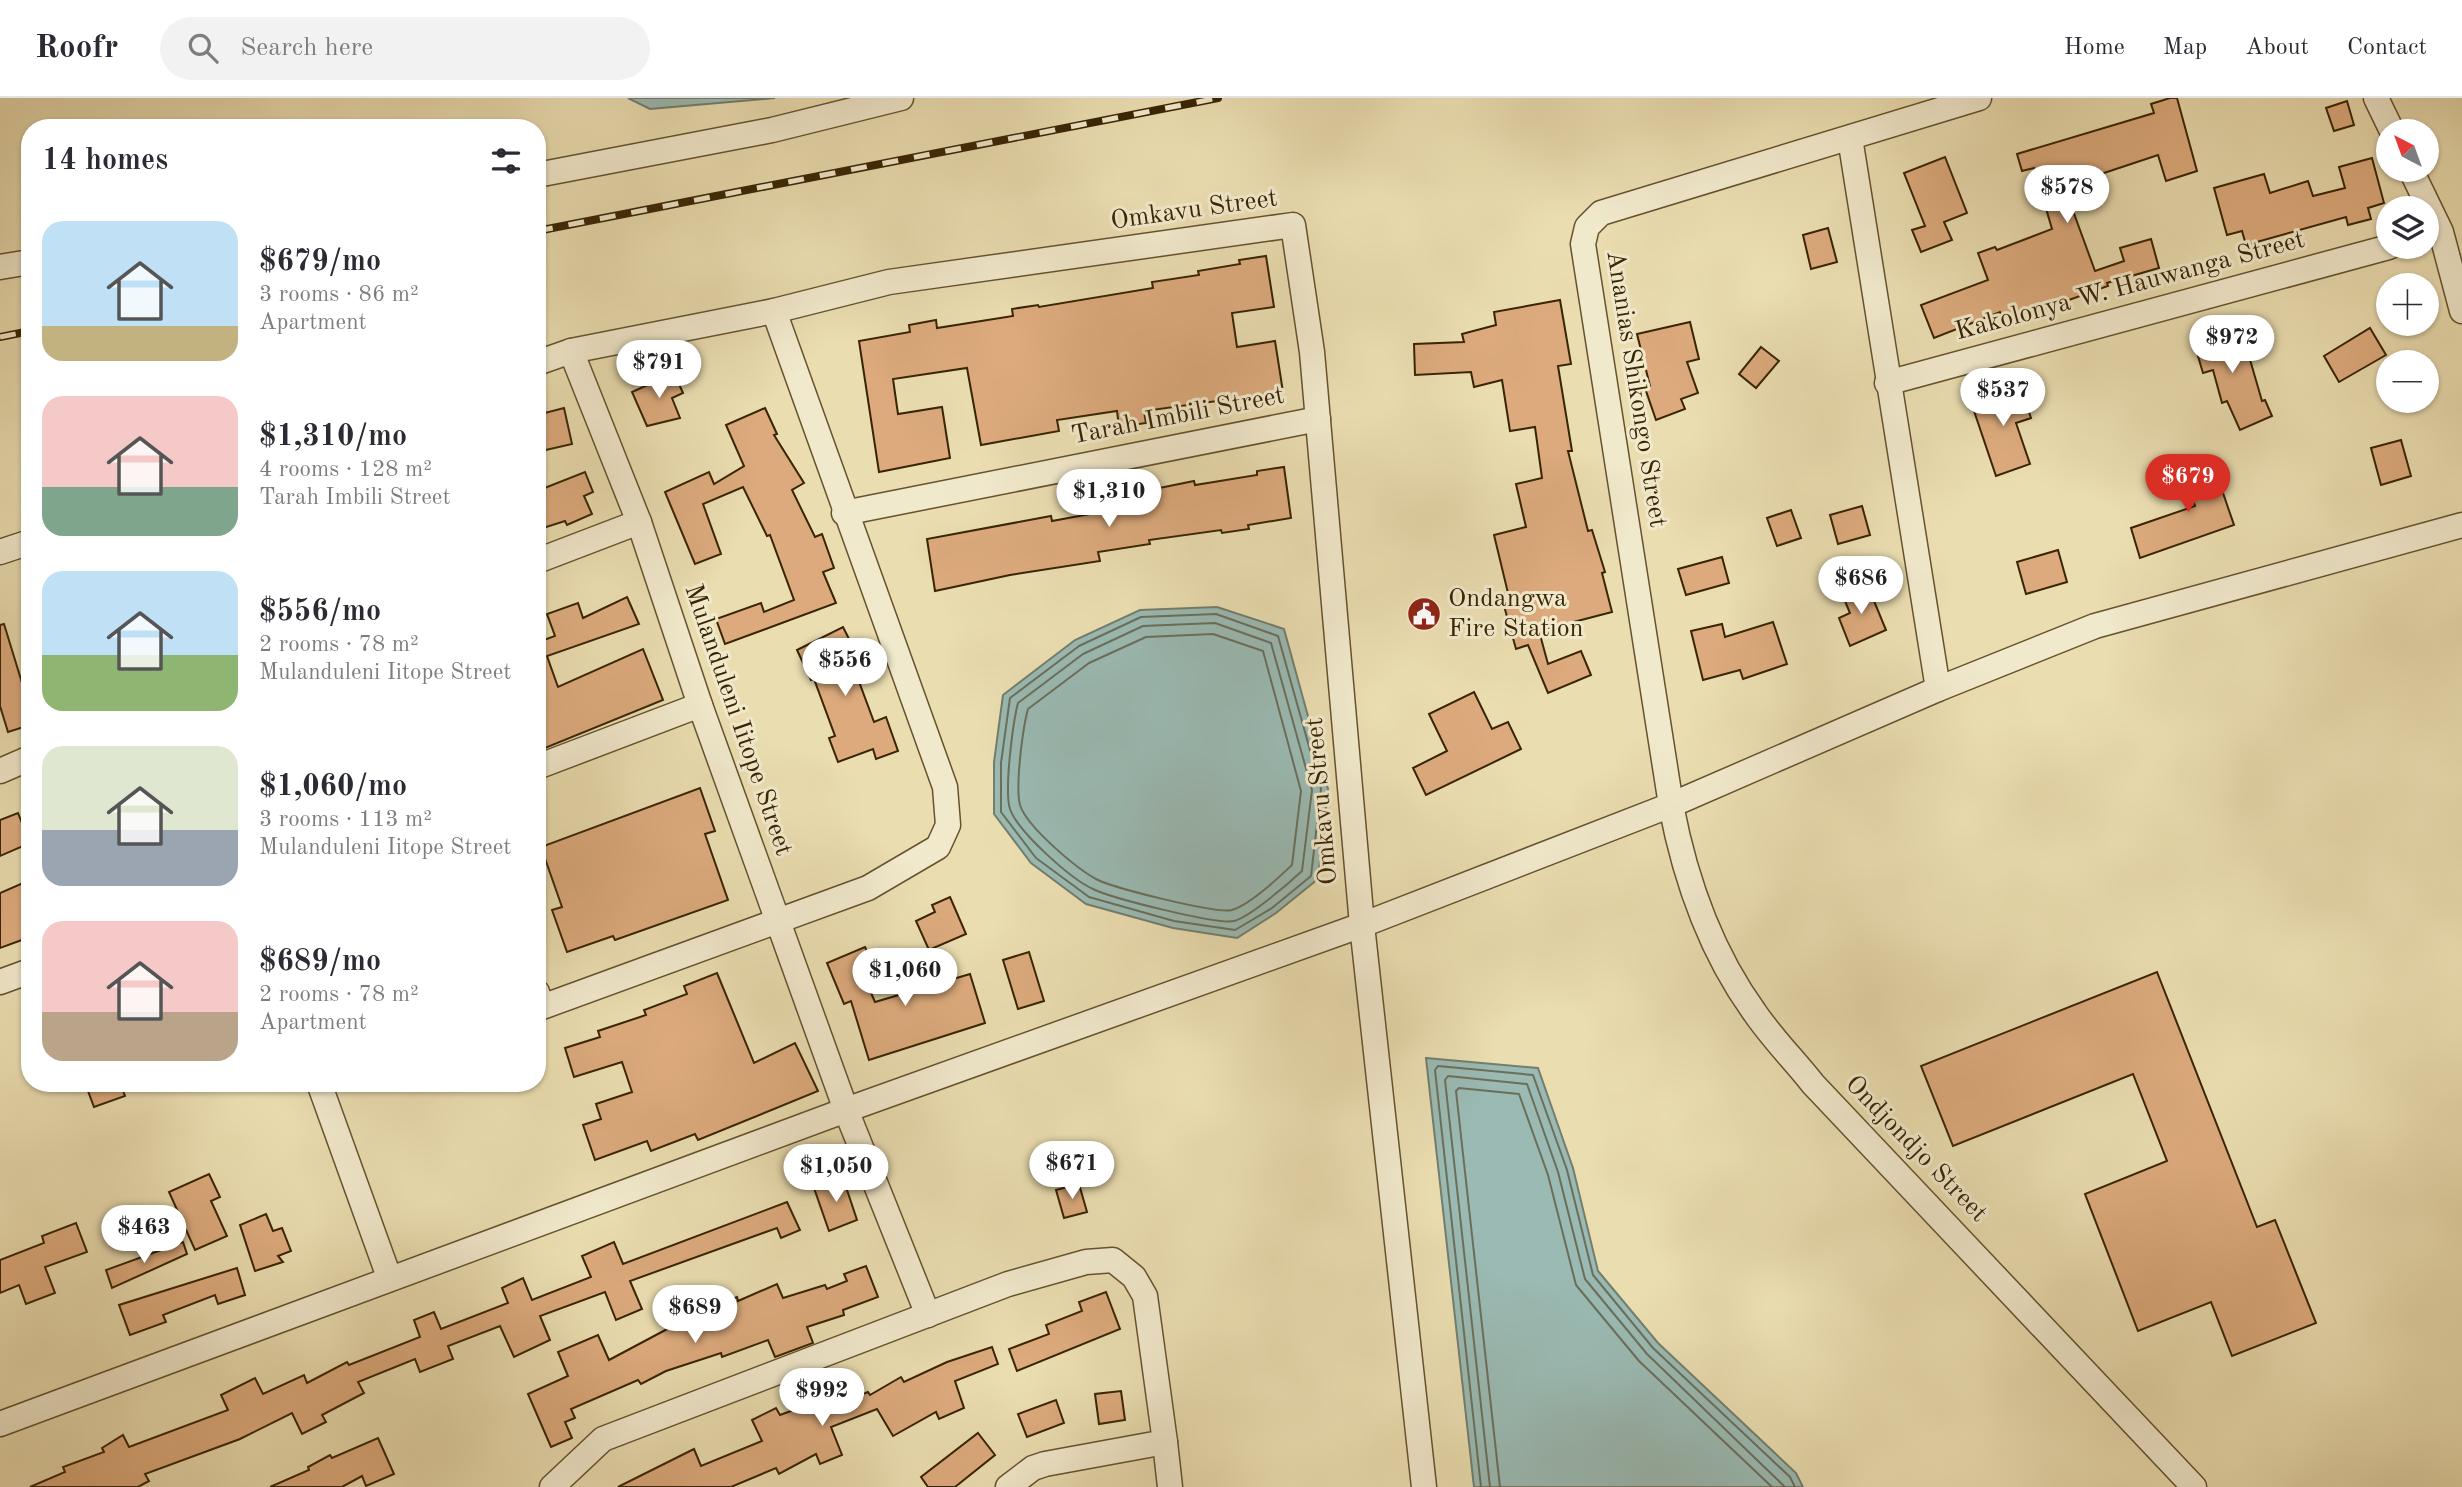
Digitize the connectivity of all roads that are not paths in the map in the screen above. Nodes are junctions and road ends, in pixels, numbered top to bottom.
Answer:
1 (901, 98) edge
2 (1979, 98) edge
3 (2376, 98) edge
4 (2386, 119) edge
5 (1850, 138) junction
6 (546, 173) edge
7 (2439, 248) edge
8 (2376, 251) edge
9 (21, 264) edge
10 (0, 267) edge
11 (774, 311) junction
12 (2462, 312) edge
13 (571, 351) junction
14 (546, 360) edge
15 (1886, 383) junction
16 (1318, 419) junction
17 (844, 513) junction
18 (639, 522) junction
19 (2462, 525) edge
20 (21, 545) edge
21 (0, 552) edge
22 (546, 558) edge
23 (1938, 689) junction
24 (701, 705) junction
25 (21, 762) edge
26 (546, 764) edge
27 (0, 771) edge
28 (1671, 805) junction
29 (777, 922) junction
30 (1362, 925) junction
31 (21, 974) edge
32 (0, 982) edge
33 (546, 1006) edge
34 (322, 1092) edge
35 (846, 1110) junction
36 (389, 1277) junction
37 (928, 1315) junction
38 (0, 1424) edge
39 (1165, 1442) junction
40 (552, 1487) edge
41 (1008, 1487) edge
42 (1170, 1487) edge
43 (1424, 1487) edge
44 (2194, 1487) edge

1 - 6 street
2 - 5 street, Ananias Shikongo Street
3 - 4 street
5 - 15 street
5 - 28 street, Ananias Shikongo Street
7 - 12 street
8 - 15 street, Kakolonya W. Hauwanga Street
9 - 10 street
11 - 13 street, Omkavu Street
11 - 16 street, Omkavu Street
11 - 17 street
13 - 14 street, Omkavu Street
13 - 18 street, Mulanduleni Iitope Street
15 - 23 street
16 - 17 street, Tarah Imbili Street
16 - 30 street, Omkavu Street
17 - 29 street
18 - 22 street
18 - 24 street, Mulanduleni Iitope Street
19 - 23 street
20 - 21 street
23 - 28 street
24 - 26 street
24 - 29 street, Mulanduleni Iitope Street
25 - 27 street
28 - 30 street
28 - 44 street, Ondjondjo Street
29 - 33 street
29 - 35 street, Mulanduleni Iitope Street
30 - 35 street
30 - 43 street, Omkavu Street
31 - 32 street
34 - 36 street
35 - 36 street
35 - 37 street, Mulanduleni Iitope Street
36 - 38 street
37 - 39 street
37 - 40 street
39 - 41 street
39 - 42 street

